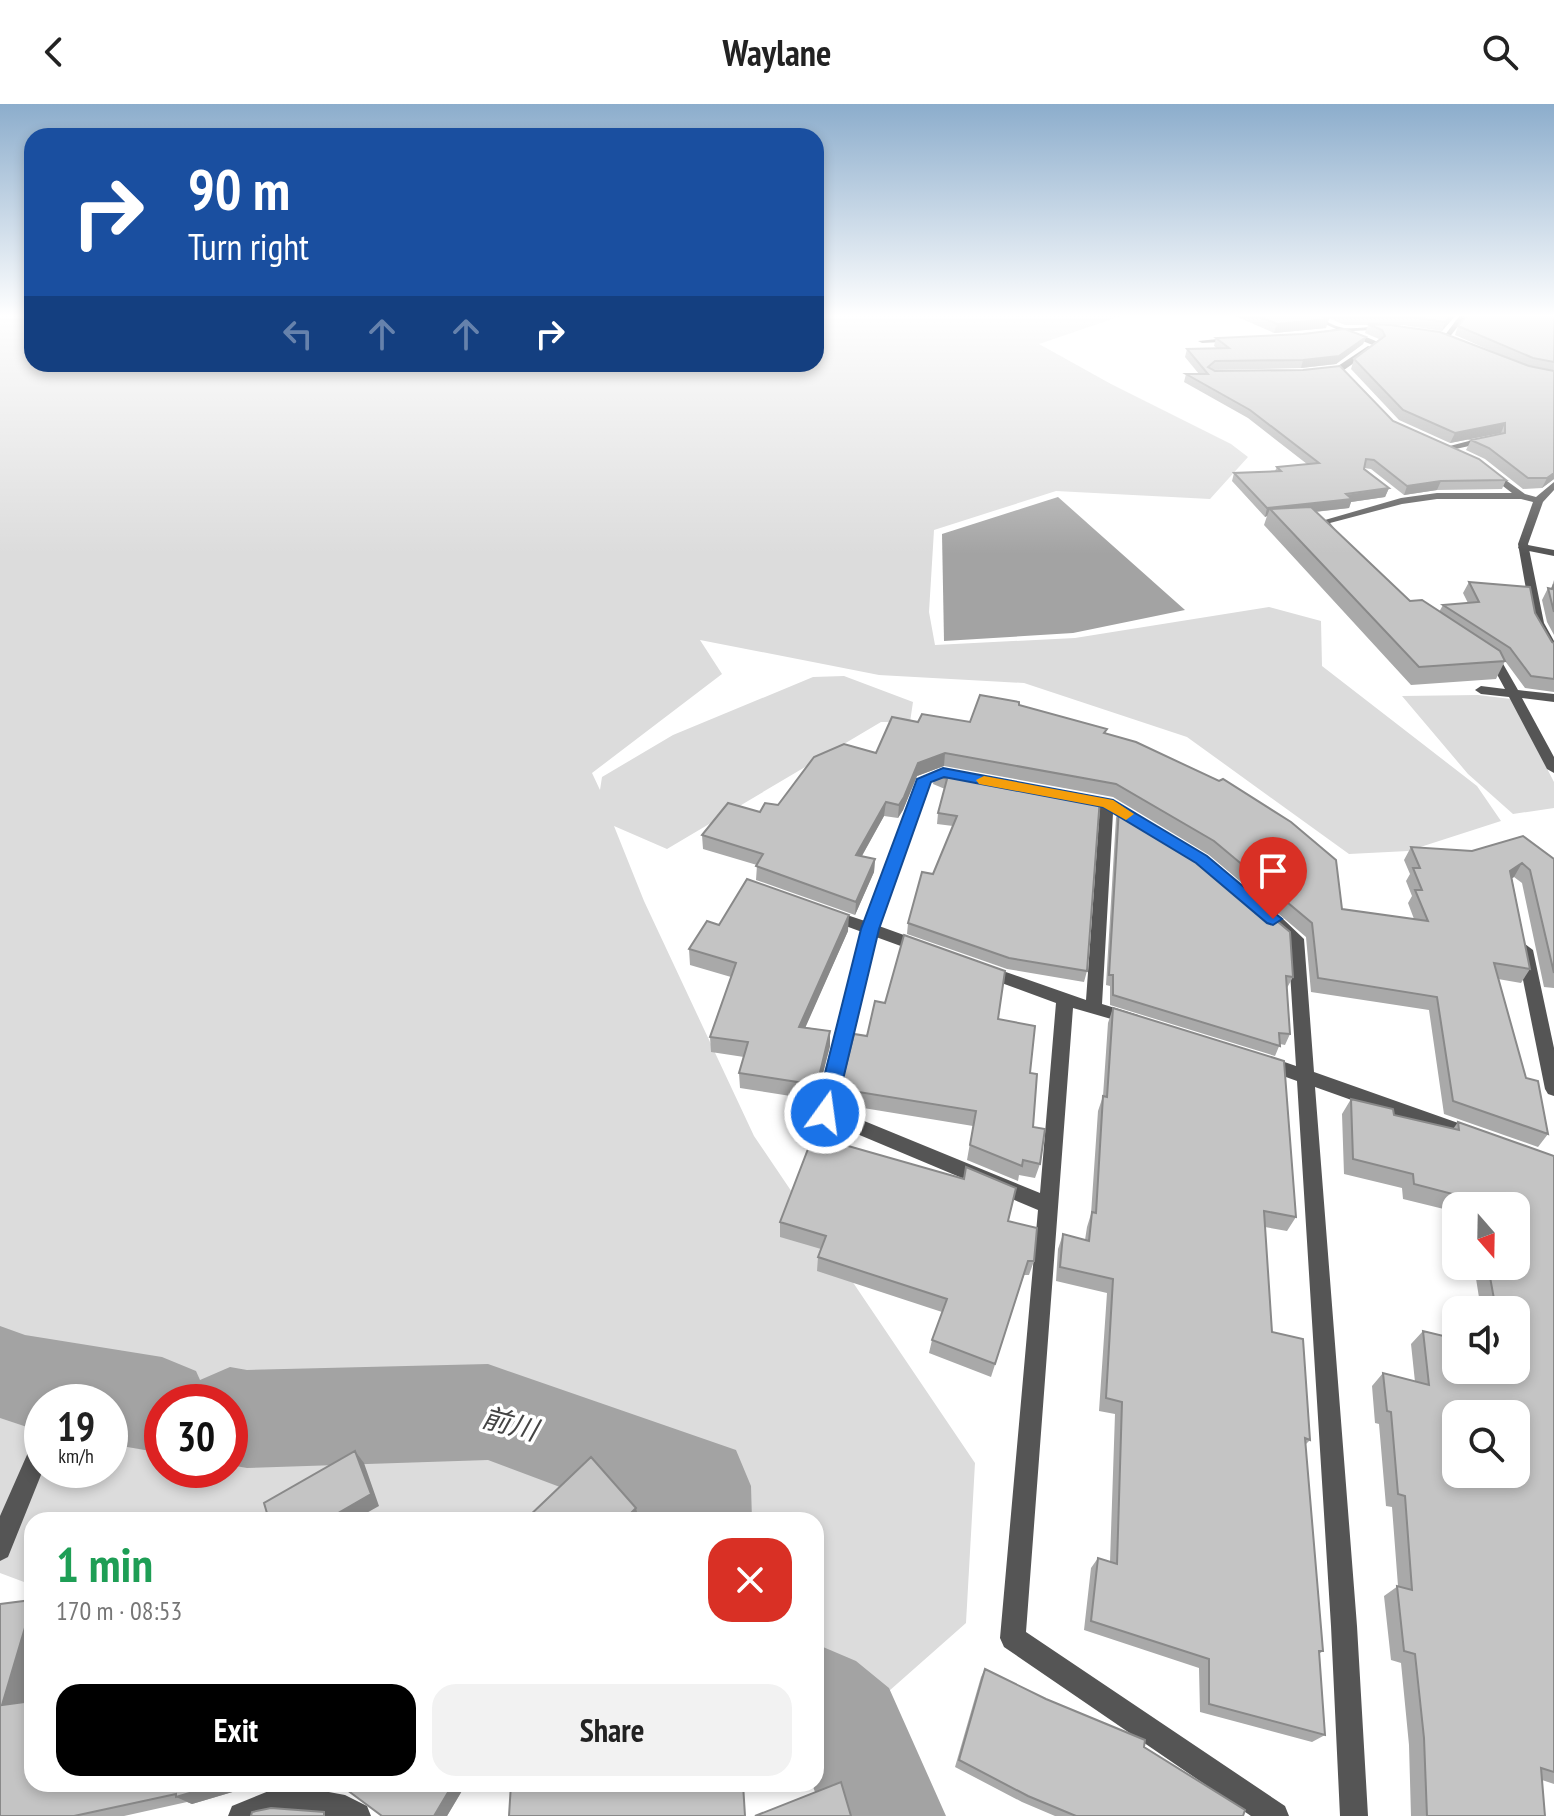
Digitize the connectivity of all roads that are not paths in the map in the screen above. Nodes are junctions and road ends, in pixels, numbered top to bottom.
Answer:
1 (1497, 438) edge
2 (1434, 442) edge
3 (1447, 448) junction
4 (1469, 458) edge
5 (1480, 463) edge
6 (1554, 485) edge
7 (1390, 491) edge
8 (1522, 496) junction
9 (1401, 501) junction
10 (1538, 501) junction
11 (1344, 544) edge
12 (1523, 547) junction
13 (1554, 553) edge
14 (1473, 648) edge
15 (1554, 652) edge
16 (1481, 690) dead end
17 (1514, 694) junction
18 (1554, 698) edge
19 (1554, 769) edge
20 (973, 778) edge
21 (1062, 795) edge
22 (1107, 803) junction
23 (1148, 827) edge
24 (812, 908) edge
25 (1261, 909) edge
26 (1521, 928) edge
27 (870, 929) junction
28 (930, 951) edge
29 (960, 962) edge
30 (1065, 1000) junction
31 (1094, 1007) junction
32 (1154, 1027) edge
33 (1245, 1056) edge
34 (1305, 1076) junction
35 (1554, 1089) edge
36 (1495, 1144) edge
37 (1050, 1206) junction
38 (24, 1485) edge
39 (0, 1549) edge
40 (242, 1816) edge
41 (357, 1816) edge
42 (1275, 1816) edge
43 (1354, 1816) edge

1 - 3 street
2 - 3 street
3 - 4 street
5 - 8 street
6 - 10 street
7 - 9 street
8 - 9 street
8 - 10 street
9 - 11 street
10 - 12 street
12 - 13 street
12 - 15 street
14 - 17 street
16 - 17 street
17 - 18 street
17 - 19 street
20 - 27 street
21 - 22 street
22 - 23 street
22 - 31 street
24 - 27 street
25 - 34 street
26 - 35 street
27 - 28 street
27 - 37 street
29 - 30 street
30 - 31 street
30 - 37 street
31 - 32 street
33 - 34 street
34 - 36 street
34 - 43 street
37 - 42 street
38 - 39 street
40 - 41 street

